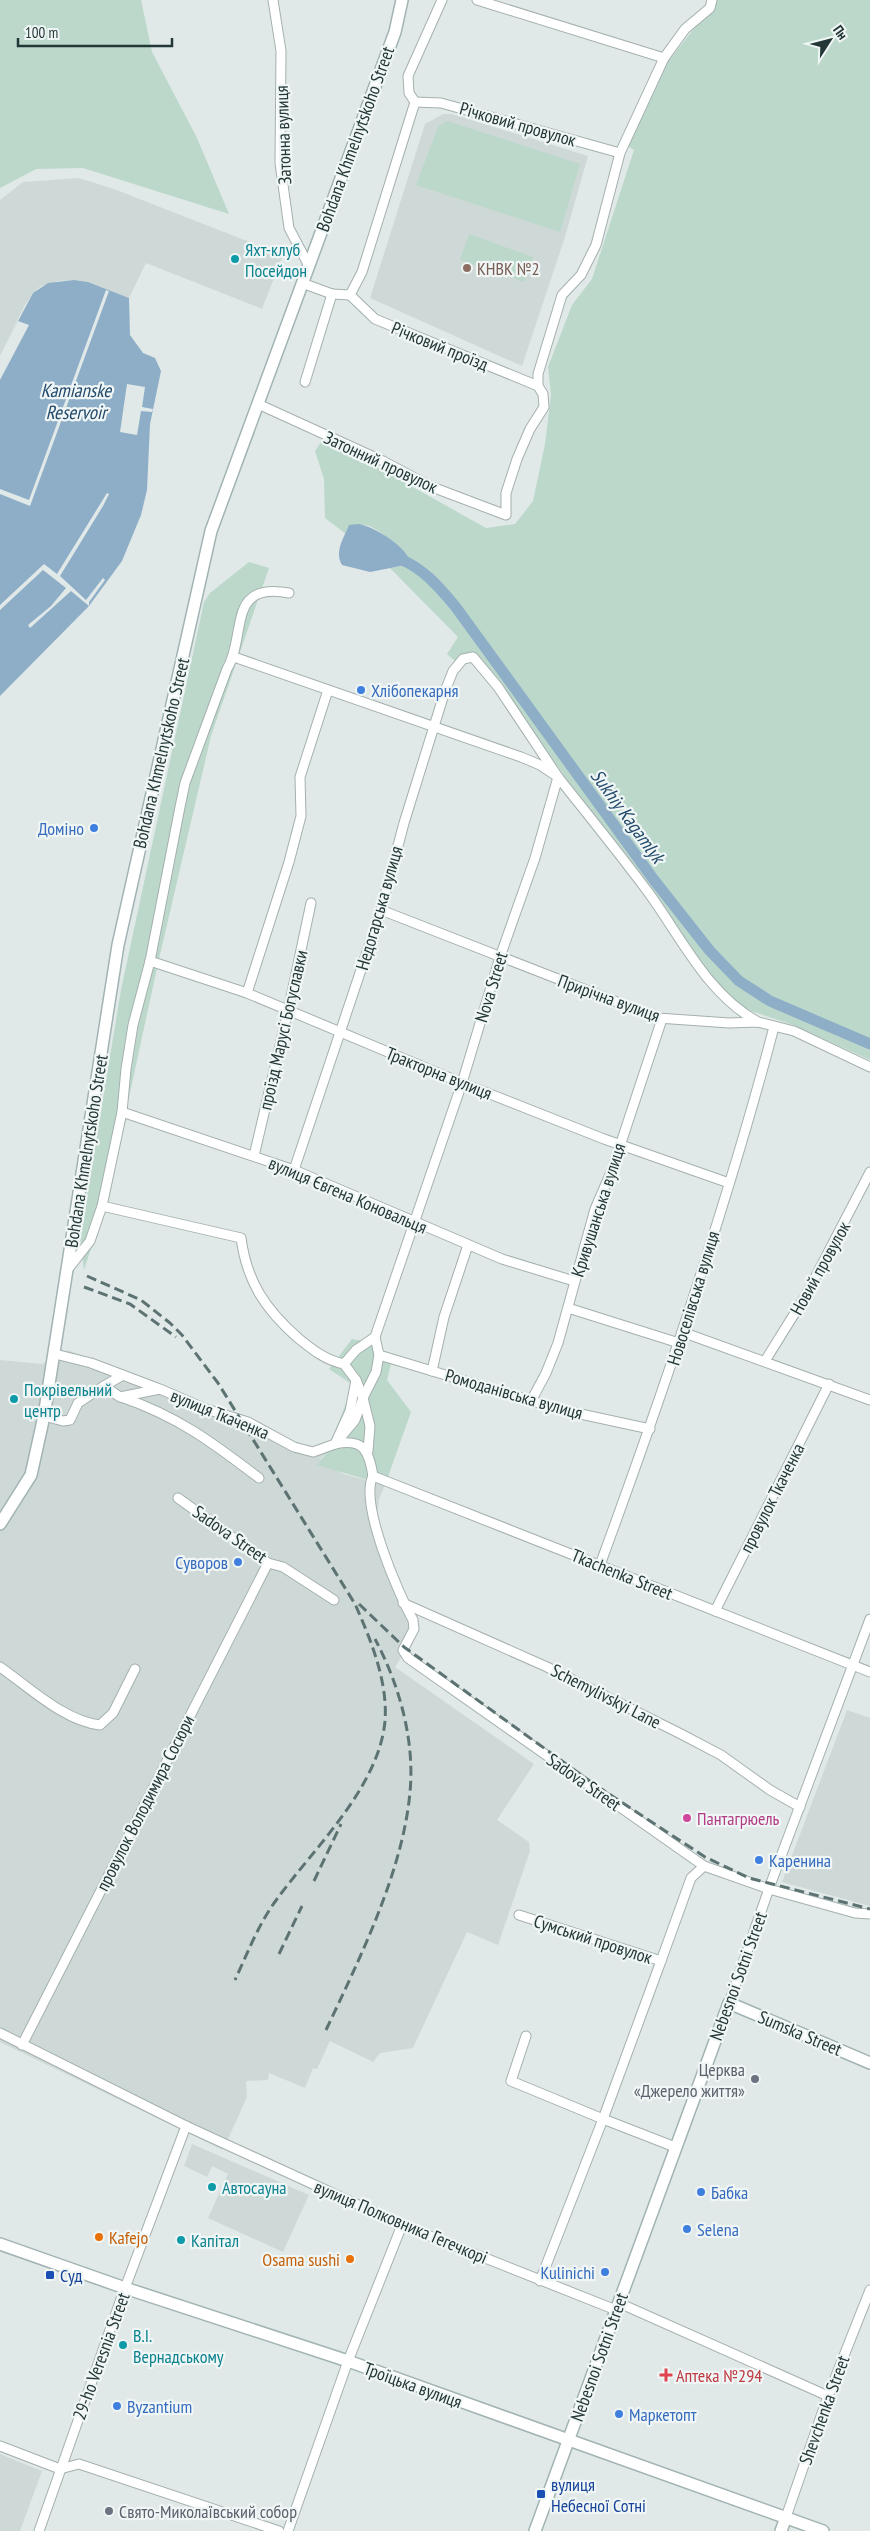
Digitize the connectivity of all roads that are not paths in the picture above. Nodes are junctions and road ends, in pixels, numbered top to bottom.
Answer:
1 (274, 0) edge
2 (402, 0) edge
3 (442, 0) edge
4 (477, 0) edge
5 (712, 0) edge
6 (664, 58) junction
7 (414, 102) junction
8 (620, 153) junction
9 (309, 266) junction
10 (302, 283) junction
11 (332, 294) junction
12 (350, 295) junction
13 (306, 382) dead end
14 (538, 386) junction
15 (258, 404) junction
16 (288, 593) dead end
17 (234, 657) junction
18 (328, 690) junction
19 (435, 728) junction
20 (558, 776) junction
21 (311, 903) dead end
22 (381, 910) junction
23 (500, 956) junction
24 (150, 962) junction
25 (247, 993) junction
26 (288, 1011) junction
27 (662, 1019) junction
28 (758, 1022) junction
29 (774, 1027) junction
30 (341, 1033) junction
31 (870, 1067) edge
32 (462, 1083) junction
33 (122, 1112) junction
34 (619, 1144) junction
35 (254, 1156) junction
36 (294, 1170) junction
37 (870, 1172) edge
38 (729, 1182) junction
39 (102, 1206) junction
40 (415, 1224) junction
41 (468, 1245) junction
42 (68, 1269) junction
43 (574, 1281) junction
44 (568, 1308) junction
45 (682, 1332) junction
46 (375, 1337) junction
47 (679, 1342) junction
48 (55, 1354) junction
49 (379, 1355) junction
50 (765, 1361) junction
51 (344, 1364) junction
52 (432, 1371) junction
53 (123, 1375) junction
54 (356, 1380) junction
55 (829, 1384) junction
56 (104, 1386) junction
57 (160, 1390) junction
58 (120, 1397) junction
59 (363, 1398) junction
60 (870, 1400) edge
61 (532, 1401) junction
62 (44, 1416) junction
63 (650, 1429) junction
64 (335, 1444) junction
65 (368, 1451) junction
66 (373, 1476) junction
67 (259, 1478) dead end
68 (178, 1498) dead end
69 (0, 1524) edge
70 (268, 1563) junction
71 (600, 1565) junction
72 (334, 1600) dead end
73 (403, 1603) junction
74 (715, 1611) junction
75 (870, 1619) edge
76 (853, 1665) junction
77 (0, 1666) edge
78 (135, 1669) dead end
79 (870, 1672) edge
80 (800, 1807) junction
81 (704, 1866) junction
82 (769, 1889) junction
83 (870, 1914) edge
84 (519, 1915) dead end
85 (661, 1961) junction
86 (729, 2003) junction
87 (0, 2034) edge
88 (526, 2036) dead end
89 (22, 2044) junction
90 (870, 2063) edge
91 (603, 2118) junction
92 (186, 2126) junction
93 (675, 2147) junction
94 (402, 2225) junction
95 (0, 2244) edge
96 (540, 2281) junction
97 (125, 2288) junction
98 (870, 2290) edge
99 (617, 2306) junction
100 (348, 2361) junction
101 (828, 2396) junction
102 (569, 2441) junction
103 (0, 2446) edge
104 (60, 2469) junction
105 (786, 2517) junction
106 (39, 2531) edge
107 (280, 2531) edge
108 (288, 2531) edge
109 (535, 2531) edge
110 (781, 2531) edge
111 (823, 2531) edge

1 - 9 street, Затонна вулиця
2 - 9 main road, Bohdana Khmelnytskoho Street
3 - 7 street
4 - 6 street
5 - 6 street
6 - 8 street
7 - 8 street, Річковий провулок
7 - 12 street
8 - 14 street
9 - 10 main road, Bohdana Khmelnytskoho Street
10 - 11 street
10 - 15 main road, Bohdana Khmelnytskoho Street
11 - 12 street
11 - 13 street
12 - 14 street, Річковий проїзд
14 - 15 street, Затонний провулок
15 - 42 main road, Bohdana Khmelnytskoho Street
16 - 17 street
17 - 18 street
17 - 24 street
18 - 19 street
18 - 25 street
19 - 20 street
19 - 20 street, Недогарська вулиця
19 - 22 street, Недогарська вулиця
20 - 23 street, Nova Street
20 - 28 street
21 - 26 street, проїзд Марусі Богуславки
22 - 23 street, Прирічна вулиця
22 - 30 street, Недогарська вулиця
23 - 27 street, Прирічна вулиця
23 - 32 street, Nova Street
24 - 25 street, Тракторна вулиця
24 - 33 street
25 - 26 street, Тракторна вулиця
26 - 30 street, Тракторна вулиця
26 - 35 street, проїзд Марусі Богуславки
27 - 28 street, Прирічна вулиця
27 - 34 street, Кривушанська вулиця
28 - 29 street, Прирічна вулиця
29 - 31 street, Прирічна вулиця
29 - 38 street, Новоселівська вулиця
30 - 32 street, Тракторна вулиця
30 - 36 street, Недогарська вулиця
32 - 34 street, Тракторна вулиця
32 - 40 street, Nova Street
33 - 35 street, вулиця Євгена Коновальця
33 - 39 street
34 - 38 street, Тракторна вулиця
34 - 43 street, Кривушанська вулиця
35 - 36 street, вулиця Євгена Коновальця
36 - 40 street, вулиця Євгена Коновальця
37 - 50 street, Новий провулок
38 - 45 street, Новоселівська вулиця
39 - 42 street
39 - 51 street
40 - 41 street, вулиця Євгена Коновальця
40 - 46 street, Nova Street
41 - 43 street, вулиця Євгена Коновальця
41 - 52 street
42 - 48 main road, Bohdana Khmelnytskoho Street
43 - 44 street, Кривушанська вулиця
44 - 47 street
44 - 61 street, Кривушанська вулиця
45 - 47 street, Новоселівська вулиця
45 - 50 street
46 - 49 street
46 - 51 street
47 - 63 street, Новоселівська вулиця
48 - 53 street, вулиця Ткаченка
48 - 62 main road, Bohdana Khmelnytskoho Street
49 - 52 street, Ромоданівська вулиця
49 - 59 street
50 - 55 street
51 - 54 street
52 - 61 street, Ромоданівська вулиця
53 - 56 street
53 - 57 street, вулиця Ткаченка
54 - 59 street
54 - 64 street
55 - 60 street
55 - 74 street, провулок Ткаченка
56 - 58 street
56 - 62 street
57 - 58 street, вулиця Ткаченка
57 - 64 street, вулиця Ткаченка
58 - 67 street
59 - 64 street
59 - 65 street
61 - 63 street, Ромоданівська вулиця
62 - 69 main road, Bohdana Khmelnytskoho Street
63 - 71 street, Новоселівська вулиця
64 - 65 street
65 - 66 street
66 - 71 street, Tkachenka Street
66 - 73 street
68 - 70 street, Sadova Street
70 - 72 street, Sadova Street
70 - 89 street, провулок Володимира Сосюри
71 - 74 street, Tkachenka Street
73 - 80 street, Schemylivskyi Lane
73 - 81 street, Sadova Street
74 - 76 street, Tkachenka Street
75 - 76 street, Nebesnoi Sotni Street
76 - 79 street, Tkachenka Street
76 - 80 street, Nebesnoi Sotni Street
77 - 78 street
80 - 82 street, Nebesnoi Sotni Street
81 - 82 street, Sadova Street
81 - 85 street
82 - 83 street, Sadova Street
82 - 86 street, Nebesnoi Sotni Street
84 - 85 street, Сумський провулок
85 - 91 street, Сумський провулок
86 - 90 main road, Sumska Street
86 - 93 main road, Nebesnoi Sotni Street
87 - 89 street, вулиця Полковника Гегечкорі
88 - 91 street
89 - 92 street, вулиця Полковника Гегечкорі
91 - 93 street
91 - 96 street, Сумський провулок
92 - 94 street, вулиця Полковника Гегечкорі
92 - 97 street, 29-ho Veresnia Street
93 - 99 main road, Nebesnoi Sotni Street
94 - 96 street, вулиця Полковника Гегечкорі
94 - 100 street
95 - 97 main road, Троїцька вулиця
96 - 99 street, вулиця Полковника Гегечкорі
97 - 100 main road, Троїцька вулиця
97 - 104 street, 29-ho Veresnia Street
98 - 101 street, Shevchenka Street
99 - 101 street, вулиця Полковника Гегечкорі
99 - 102 main road, Nebesnoi Sotni Street
100 - 102 main road, Троїцька вулиця
100 - 108 street
101 - 105 street, Shevchenka Street
102 - 105 main road, Троїцька вулиця
102 - 109 main road, Nebesnoi Sotni Street
103 - 104 street
104 - 106 street, 29-ho Veresnia Street
104 - 107 street
105 - 110 main road, Shevchenka Street
105 - 111 main road, Троїцька вулиця

